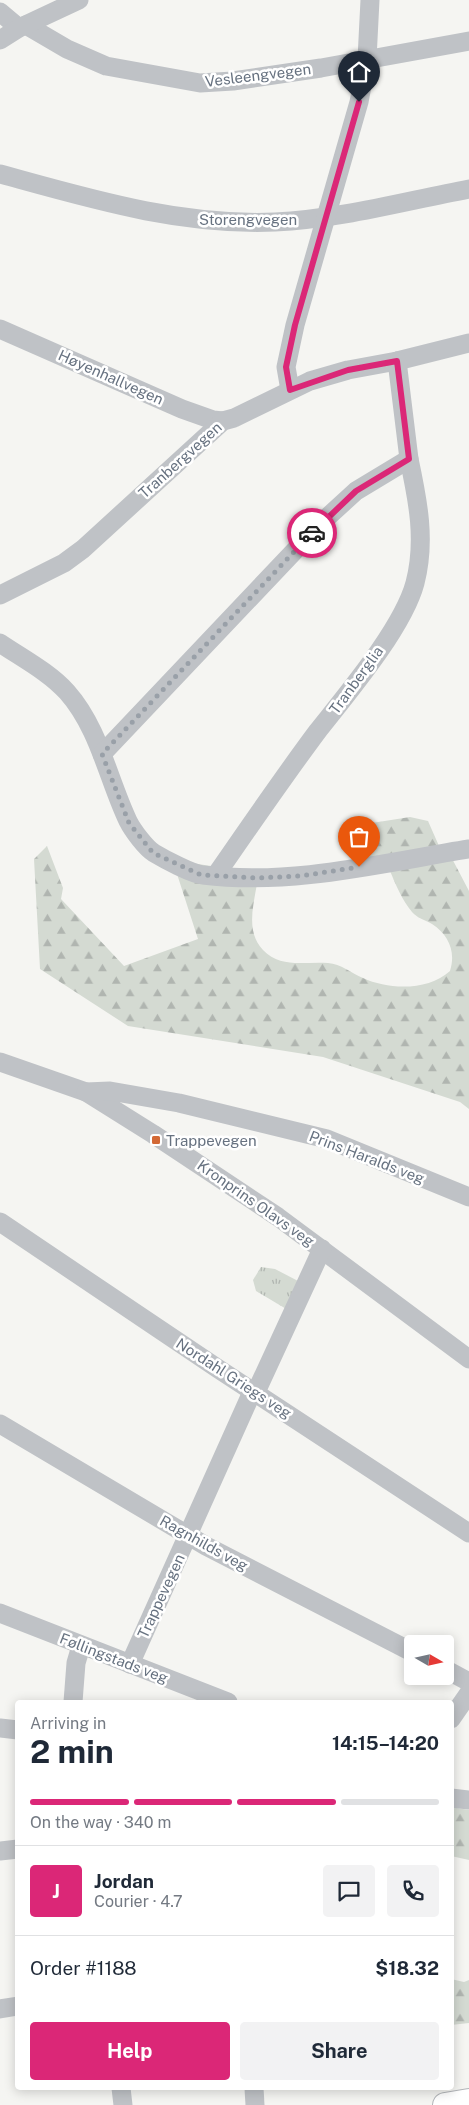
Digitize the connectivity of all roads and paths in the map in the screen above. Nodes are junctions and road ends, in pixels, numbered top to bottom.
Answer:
1 (79, 0) edge
2 (370, 0) edge
3 (0, 12) edge
4 (22, 27) junction
5 (0, 40) edge
6 (469, 41) edge
7 (366, 60) junction
8 (0, 174) edge
9 (469, 190) edge
10 (326, 217) junction
11 (0, 329) edge
12 (469, 343) edge
13 (397, 361) junction
14 (290, 390) junction
15 (223, 421) junction
16 (409, 459) junction
17 (0, 595) edge
18 (0, 643) edge
19 (102, 754) junction
20 (469, 849) edge
21 (216, 875) junction
22 (0, 1062) edge
23 (86, 1092) junction
24 (469, 1197) edge
25 (0, 1222) edge
26 (322, 1249) junction
27 (469, 1359) edge
28 (254, 1391) junction
29 (0, 1424) edge
30 (469, 1533) edge
31 (189, 1536) junction
32 (0, 1613) edge
33 (81, 1646) junction
34 (404, 1648) edge
35 (130, 1664) junction
36 (454, 1674) edge
37 (469, 1682) edge
38 (469, 1693) edge
39 (73, 1700) edge
40 (223, 1700) edge
41 (454, 1715) edge
42 (0, 1728) edge
43 (15, 1730) edge
44 (454, 1798) edge
45 (469, 1800) edge
46 (15, 1849) edge
47 (0, 1851) edge
48 (15, 2006) edge
49 (0, 2009) edge
50 (121, 2090) edge
51 (254, 2090) edge
52 (469, 2100) edge
53 (123, 2105) edge
54 (255, 2105) edge
55 (445, 2105) edge

1 - 4 street
2 - 7 street
3 - 4 street, Vesleengvegen
4 - 5 street
4 - 7 street, Vesleengvegen
6 - 7 street, Vesleengvegen
7 - 10 street
8 - 10 street, Storengvegen
9 - 10 street, Storengvegen
10 - 14 street
11 - 15 street, Høyenhallvegen
12 - 13 street, Tranbergvegen
13 - 14 street, Tranbergvegen
13 - 16 street, Tranberglia
14 - 15 street, Tranbergvegen
15 - 17 street, Tranbergvegen
16 - 19 street
16 - 21 street, Tranberglia
18 - 19 street
19 - 21 street
20 - 21 street
22 - 23 street, Kronprins Olavs veg
23 - 24 street, Prins Haralds veg
23 - 26 street, Kronprins Olavs veg
25 - 28 street, Nordahl Griegs veg
26 - 27 street, Kronprins Olavs veg
26 - 28 street, Trappevegen
28 - 30 street, Nordahl Griegs veg
28 - 31 street, Trappevegen
29 - 31 street, Ragnhilds veg
31 - 34 street, Ragnhilds veg
31 - 35 street, Trappevegen
32 - 33 street, Føllingstads veg
33 - 35 street, Føllingstads veg
33 - 39 street
35 - 40 street, Føllingstads veg
36 - 37 street
38 - 41 street
42 - 43 street
44 - 45 street
46 - 47 street
48 - 49 street
50 - 53 street
51 - 54 street
52 - 55 main road

